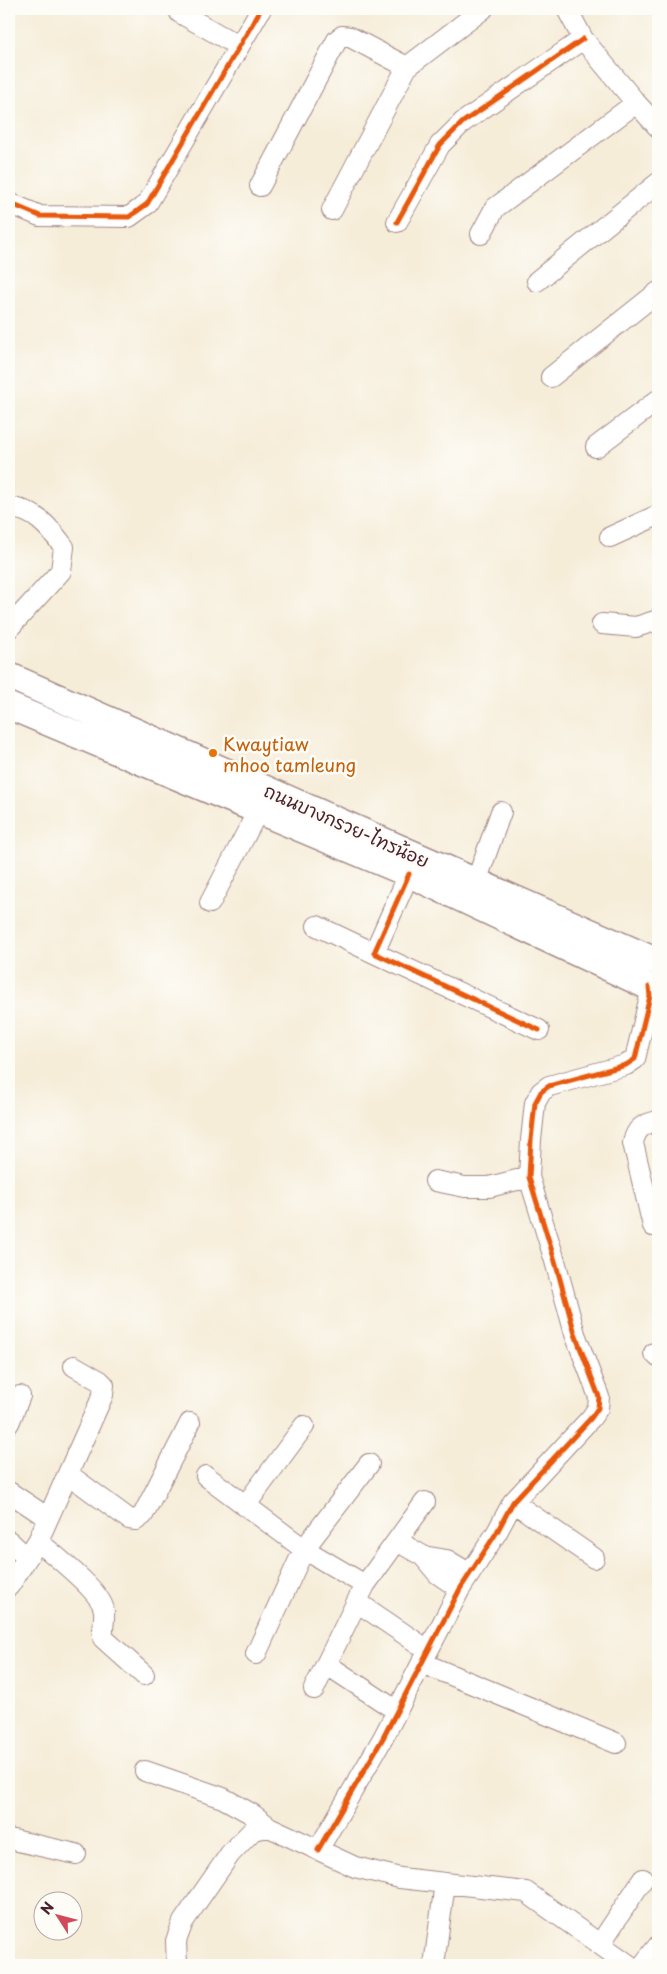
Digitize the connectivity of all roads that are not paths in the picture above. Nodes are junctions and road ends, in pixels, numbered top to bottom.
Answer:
1 (261, 9) edge
2 (483, 9) edge
3 (567, 9) edge
4 (180, 12) dead end
5 (583, 39) junction
6 (239, 46) junction
7 (406, 67) junction
8 (636, 103) junction
9 (658, 127) edge
10 (658, 183) edge
11 (260, 186) dead end
12 (9, 203) edge
13 (332, 210) dead end
14 (397, 222) dead end
15 (481, 234) dead end
16 (537, 281) dead end
17 (658, 292) edge
18 (551, 377) dead end
19 (658, 400) edge
20 (596, 448) dead end
21 (9, 508) edge
22 (658, 515) edge
23 (610, 537) dead end
24 (658, 620) edge
25 (602, 624) dead end
26 (9, 628) edge
27 (9, 676) edge
28 (9, 706) edge
29 (258, 811) junction
30 (501, 812) dead end
31 (409, 874) junction
32 (476, 882) junction
33 (210, 903) dead end
34 (317, 926) dead end
35 (374, 954) junction
36 (658, 962) edge
37 (653, 989) edge
38 (539, 1030) dead end
39 (658, 1121) edge
40 (529, 1177) junction
41 (435, 1181) dead end
42 (653, 1226) dead end
43 (74, 1366) dead end
44 (20, 1396) dead end
45 (9, 1423) edge
46 (190, 1423) dead end
47 (304, 1426) dead end
48 (369, 1464) dead end
49 (68, 1474) junction
50 (206, 1476) dead end
51 (9, 1492) edge
52 (425, 1502) dead end
53 (513, 1502) junction
54 (245, 1506) junction
55 (48, 1518) junction
56 (9, 1541) edge
57 (398, 1541) junction
58 (32, 1549) junction
59 (304, 1549) junction
60 (594, 1558) dead end
61 (465, 1582) junction
62 (9, 1586) edge
63 (361, 1594) junction
64 (256, 1654) dead end
65 (420, 1654) junction
66 (326, 1664) junction
67 (144, 1674) dead end
68 (314, 1689) dead end
69 (388, 1705) dead end
70 (616, 1743) dead end
71 (145, 1771) dead end
72 (268, 1827) junction
73 (9, 1839) edge
74 (318, 1850) junction
75 (76, 1854) dead end
76 (644, 1879) dead end
77 (445, 1882) junction
78 (600, 1944) junction
79 (658, 1946) edge
80 (177, 1965) edge
81 (434, 1965) edge
82 (628, 1965) edge
83 (643, 1965) edge

1 - 6 street
2 - 7 street
3 - 5 street
4 - 6 street
5 - 8 street
5 - 14 street
6 - 12 street
7 - 11 street
7 - 13 street
8 - 9 street
8 - 15 street
10 - 16 street
17 - 18 street
19 - 20 street
21 - 26 street
22 - 23 street
24 - 25 street
27 - 32 main road, ถนนบางกรวย-ไทรน้อย
28 - 29 main road, ถนนบางกรวย-ไทรน้อย
29 - 31 main road, ถนนบางกรวย-ไทรน้อย
29 - 33 street
30 - 32 street
31 - 35 street
31 - 37 main road, ถนนบางกรวย-ไทรน้อย
32 - 36 main road, ถนนบางกรวย-ไทรน้อย
34 - 35 street
35 - 38 street
37 - 40 street
39 - 42 street
40 - 41 street
40 - 53 street
43 - 49 street
44 - 45 street
46 - 49 street
47 - 54 street
48 - 59 street
49 - 55 street
50 - 54 street
51 - 55 street
52 - 57 street
53 - 60 street
53 - 61 street
54 - 59 street
55 - 58 street
56 - 58 street
57 - 61 street
57 - 63 street
58 - 62 street
58 - 67 street
59 - 63 street
59 - 64 street
61 - 65 street
63 - 65 street
63 - 66 street
65 - 70 street
65 - 74 street
66 - 68 street
66 - 69 street
71 - 72 street
72 - 74 street
72 - 80 street
73 - 75 street
74 - 77 street
76 - 78 street
77 - 78 street
77 - 81 street
78 - 82 street
79 - 83 street

